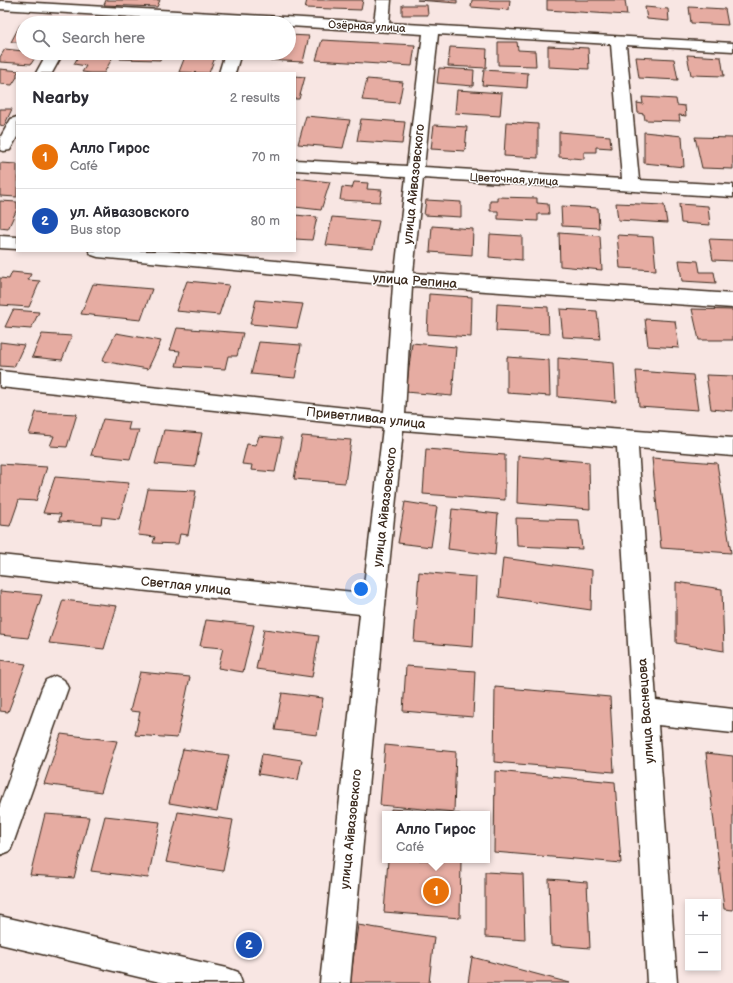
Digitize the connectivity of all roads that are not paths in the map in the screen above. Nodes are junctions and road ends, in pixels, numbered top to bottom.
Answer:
1 (384, 0) edge
2 (0, 6) edge
3 (79, 10) junction
4 (76, 16) edge
5 (168, 16) edge
6 (296, 23) edge
7 (381, 26) junction
8 (431, 30) junction
9 (618, 40) junction
10 (733, 46) edge
11 (51, 60) edge
12 (231, 60) edge
13 (45, 72) edge
14 (227, 72) edge
15 (16, 124) edge
16 (7, 146) edge
17 (296, 165) edge
18 (415, 173) junction
19 (631, 185) junction
20 (733, 191) edge
21 (0, 242) edge
22 (16, 244) edge
23 (109, 252) edge
24 (403, 280) junction
25 (733, 301) edge
26 (0, 379) edge
27 (394, 421) junction
28 (627, 440) junction
29 (733, 447) edge
30 (0, 565) edge
31 (373, 605) junction
32 (55, 688) dead end
33 (645, 711) junction
34 (733, 721) edge
35 (0, 841) edge
36 (0, 930) edge
37 (227, 983) edge
38 (334, 983) edge
39 (662, 983) edge

1 - 7 street
2 - 3 street, Озёрная улица
3 - 4 street
3 - 5 street, Озёрная улица
6 - 7 street, Озёрная улица
7 - 8 street, Озёрная улица
8 - 9 street, Озёрная улица
8 - 18 street, улица Айвазовского
9 - 10 street, Озёрная улица
9 - 19 street
11 - 13 street
12 - 14 street
15 - 16 street
17 - 18 street, Цветочная улица
18 - 19 street, Цветочная улица
18 - 24 street, улица Айвазовского
19 - 20 street, Цветочная улица
21 - 22 street
23 - 24 street, улица Репина
24 - 25 street, улица Репина
24 - 27 street, улица Айвазовского
26 - 27 street, Приветливая улица
27 - 28 street, Приветливая улица
27 - 31 street, улица Айвазовского
28 - 29 street, Приветливая улица
28 - 33 street, улица Васнецова
30 - 31 street, Светлая улица
31 - 38 street, улица Айвазовского
32 - 35 street
33 - 34 street
33 - 39 street, улица Васнецова
36 - 37 street

